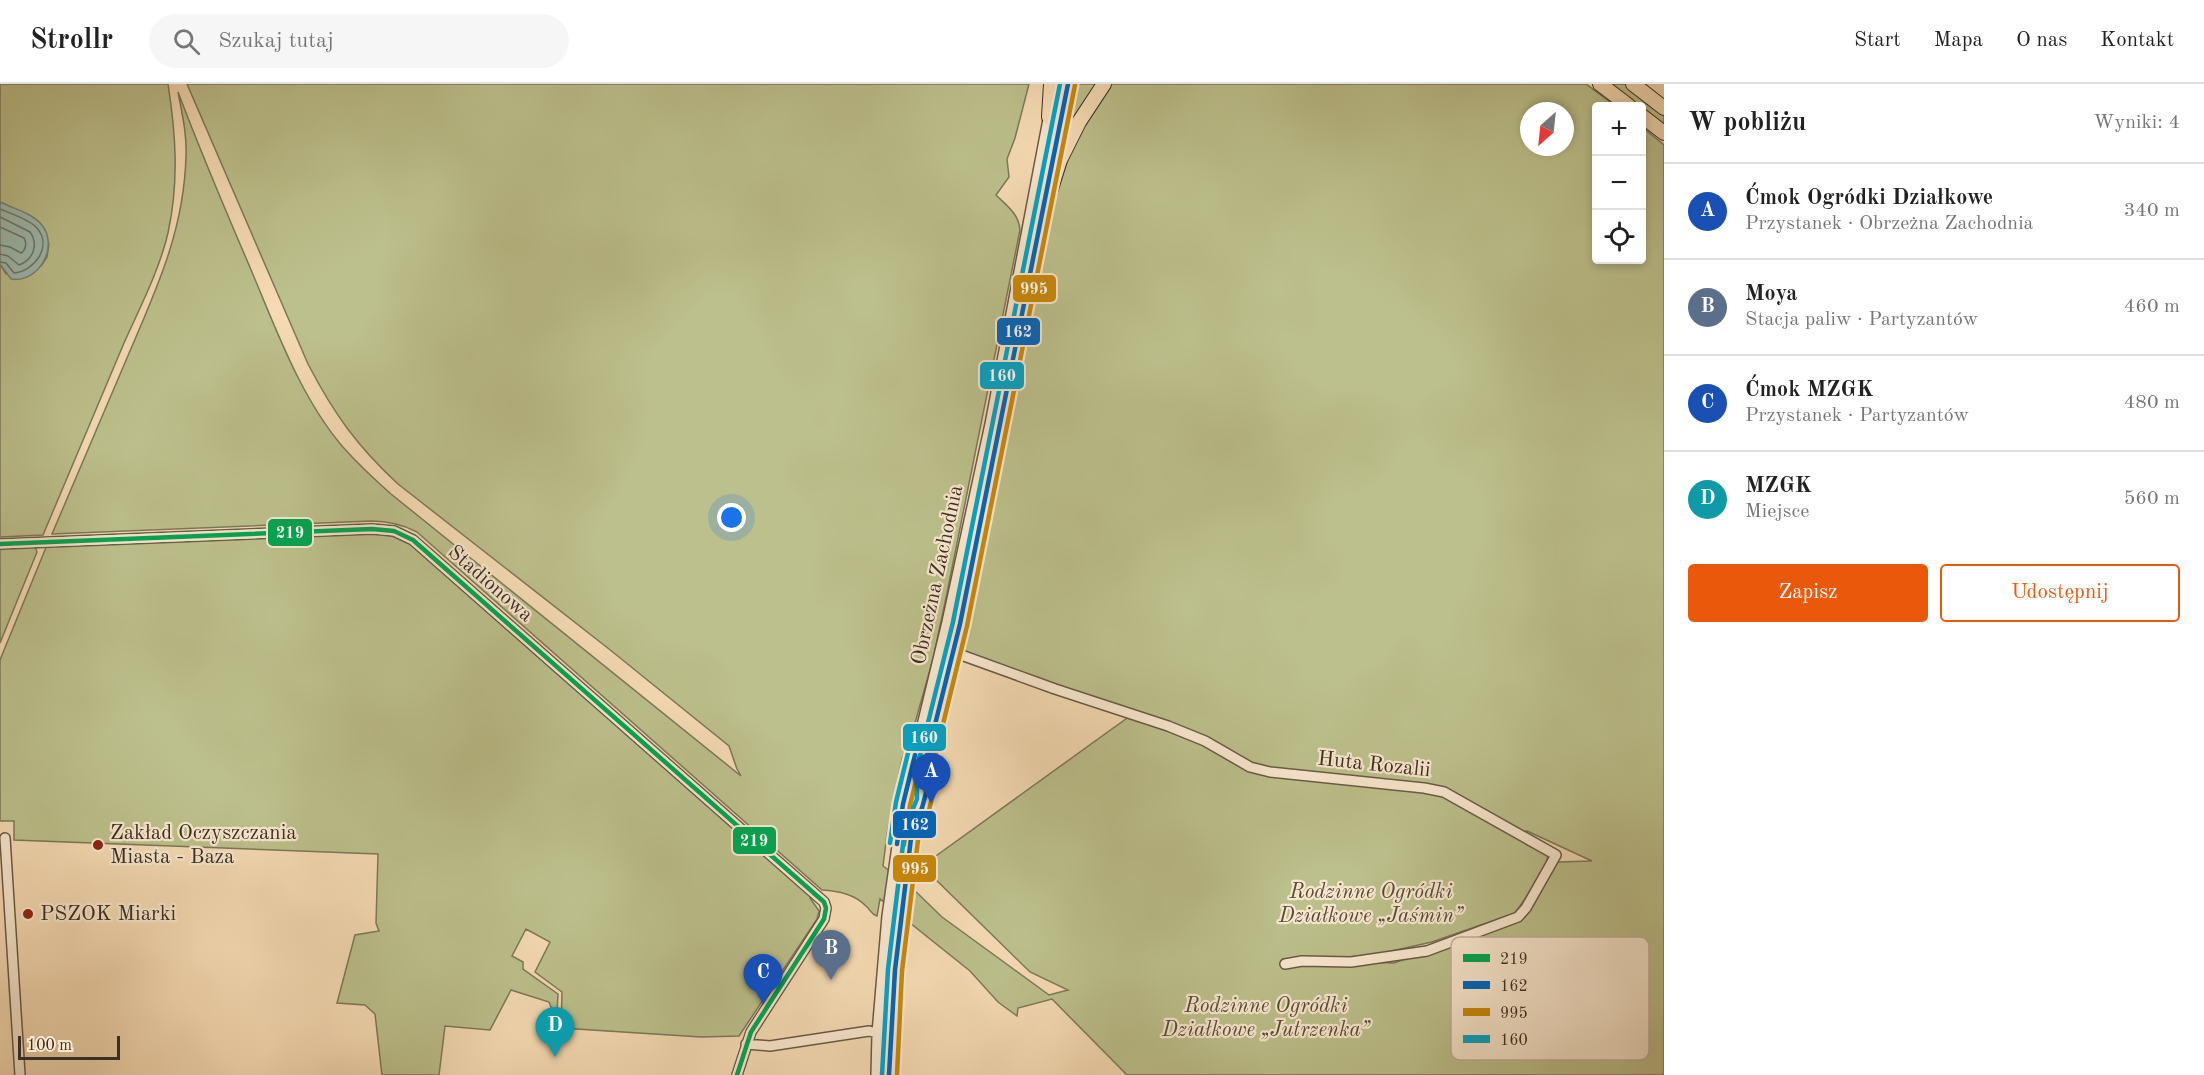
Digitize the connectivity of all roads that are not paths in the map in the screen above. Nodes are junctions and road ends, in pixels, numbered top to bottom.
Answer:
1 (1051, 84) edge
2 (1055, 84) edge
3 (1068, 84) edge
4 (1104, 84) edge
5 (1600, 84) edge
6 (1633, 84) edge
7 (1624, 102) edge
8 (1664, 108) edge
9 (1049, 117) junction
10 (1646, 120) edge
11 (1664, 133) edge
12 (1042, 217) junction
13 (0, 544) edge
14 (953, 652) junction
15 (5, 838) dead end
16 (1464, 937) edge
17 (1451, 942) edge
18 (1285, 964) dead end
19 (877, 1033) junction
20 (746, 1044) junction
21 (20, 1075) edge
22 (737, 1075) edge
23 (876, 1075) edge
24 (889, 1075) edge

1 - 9 highway
2 - 9 street, Obrzeżna Zachodnia
3 - 12 street, Obrzeżna Zachodnia
4 - 12 highway
5 - 7 highway
6 - 8 highway
9 - 19 street, Obrzeżna Zachodnia
10 - 11 highway
12 - 14 street, Obrzeżna Zachodnia
13 - 20 street, Stadionowa
14 - 16 street, Huta Rozalii
14 - 24 street, Obrzeżna Zachodnia
15 - 21 street
17 - 18 street, Huta Rozalii
19 - 20 street
19 - 23 street, Obrzeżna Zachodnia
20 - 22 street, Stadionowa

